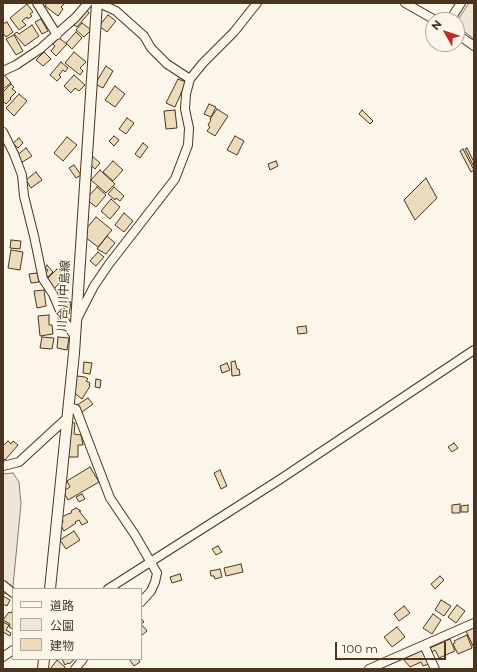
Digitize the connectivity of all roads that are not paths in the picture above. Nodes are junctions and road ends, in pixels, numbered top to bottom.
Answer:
1 (37, 3) edge
2 (88, 3) edge
3 (98, 3) edge
4 (257, 3) edge
5 (405, 3) edge
6 (461, 3) edge
7 (455, 12) edge
8 (425, 14) edge
9 (57, 35) junction
10 (465, 40) edge
11 (474, 46) edge
12 (3, 71) edge
13 (190, 79) junction
14 (3, 132) edge
15 (75, 323) junction
16 (75, 337) junction
17 (474, 350) edge
18 (69, 406) junction
19 (68, 417) junction
20 (3, 466) edge
21 (150, 562) junction
22 (3, 585) edge
23 (50, 588) edge
24 (110, 588) edge
25 (12, 592) edge
26 (142, 601) edge
27 (474, 623) edge
28 (424, 645) junction
29 (12, 651) edge
30 (3, 657) edge
31 (82, 660) edge
32 (75, 669) edge
33 (369, 669) edge
34 (434, 669) edge

1 - 9 street
2 - 9 street
3 - 13 street
3 - 15 main road, 川合川中島線
4 - 13 street
5 - 8 street
6 - 7 street
9 - 12 street
10 - 11 street
13 - 15 street
14 - 16 street
15 - 16 main road, 川合川中島線
16 - 18 main road, 川合川中島線
17 - 21 street
18 - 19 main road, 川合川中島線
18 - 21 street
19 - 20 street
19 - 23 main road, 川合川中島線
21 - 24 street
21 - 26 street
22 - 25 street
27 - 28 street
28 - 33 street
28 - 34 street
29 - 30 street
31 - 32 street

